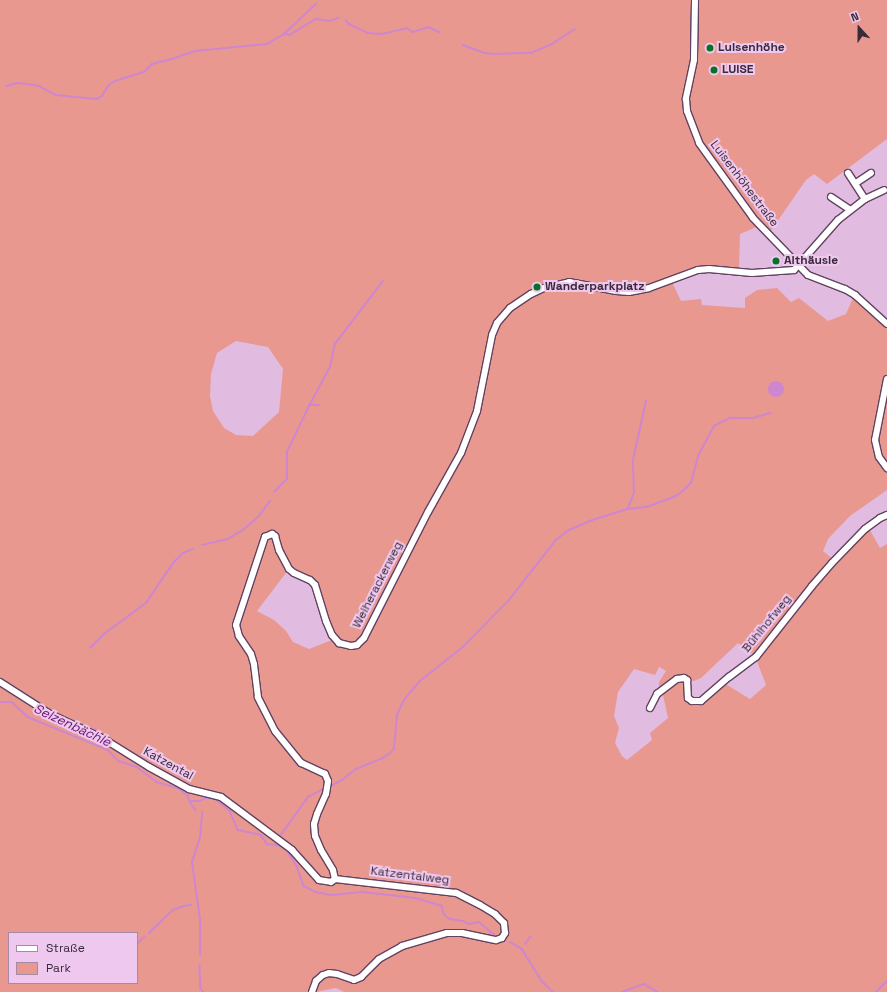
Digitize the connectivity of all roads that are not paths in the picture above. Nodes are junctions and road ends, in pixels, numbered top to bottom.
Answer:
1 (695, 0) edge
2 (848, 173) dead end
3 (871, 173) dead end
4 (856, 183) junction
5 (884, 190) dead end
6 (831, 197) dead end
7 (865, 199) junction
8 (850, 210) junction
9 (799, 266) junction
10 (887, 324) edge
11 (887, 379) edge
12 (887, 468) edge
13 (887, 515) edge
14 (0, 682) edge
15 (650, 708) dead end
16 (335, 878) junction
17 (312, 992) edge

1 - 9 street, Luisenhöhestraße
2 - 4 street
3 - 4 street
4 - 7 street
5 - 7 street
6 - 8 street
7 - 8 street
8 - 9 street
9 - 10 street, Luisenhöhestraße
9 - 16 street, Weiherackerweg
11 - 12 street
13 - 15 street, Bühlhofweg
14 - 16 street, Katzental
16 - 17 street, Katzentalweg

